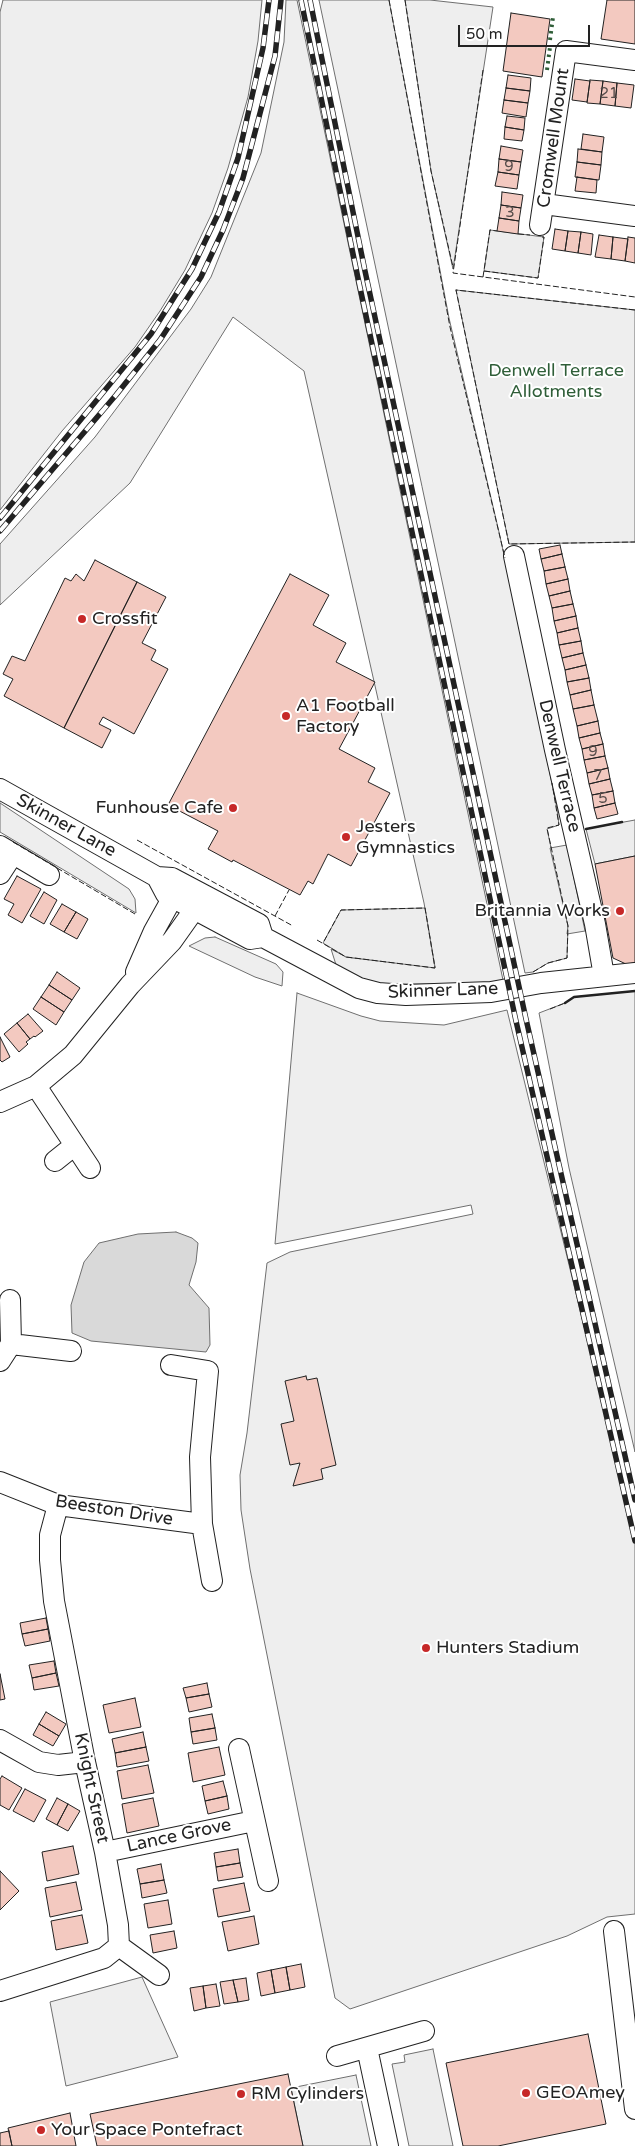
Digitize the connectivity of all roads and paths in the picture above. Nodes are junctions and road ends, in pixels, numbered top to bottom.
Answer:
1 (635, 60) edge
2 (544, 204) junction
3 (635, 216) edge
4 (540, 225) dead end
5 (514, 556) dead end
6 (0, 789) edge
7 (6, 850) edge
8 (0, 874) edge
9 (49, 875) dead end
10 (186, 896) junction
11 (635, 973) edge
12 (604, 976) junction
13 (36, 1086) junction
14 (0, 1102) edge
15 (75, 1145) junction
16 (55, 1161) dead end
17 (90, 1168) dead end
18 (10, 1300) dead end
19 (11, 1344) junction
20 (71, 1351) dead end
21 (0, 1361) edge
22 (171, 1365) dead end
23 (0, 1482) edge
24 (58, 1505) junction
25 (202, 1524) junction
26 (212, 1580) dead end
27 (0, 1740) edge
28 (239, 1749) dead end
29 (85, 1762) junction
30 (254, 1821) junction
31 (105, 1852) junction
32 (268, 1881) dead end
33 (614, 1931) dead end
34 (119, 1946) junction
35 (159, 1975) dead end
36 (0, 1992) edge
37 (424, 2031) dead end
38 (367, 2048) junction
39 (338, 2056) dead end
40 (635, 2109) edge
41 (388, 2146) edge

1 - 2 street, Cromwell Mount
2 - 3 street
2 - 4 street, Cromwell Mount
5 - 12 street, Denwell Terrace
6 - 10 street, Skinner Lane
7 - 8 street
7 - 9 street
10 - 12 street, Skinner Lane
10 - 13 street
11 - 12 street, Skinner Lane
13 - 14 street
13 - 15 street
15 - 16 street
15 - 17 street
18 - 19 street
19 - 20 street
19 - 21 street
22 - 25 street
23 - 24 street, Beeston Drive
24 - 25 street, Beeston Drive
24 - 29 street, Knight Street
25 - 26 street
27 - 29 street
28 - 30 street, Lance Grove
29 - 31 street, Knight Street
30 - 31 street, Lance Grove
30 - 32 street, Lance Grove
31 - 34 street, Knight Street
33 - 40 street
34 - 35 street
34 - 36 street
37 - 38 street
38 - 39 street
38 - 41 street

